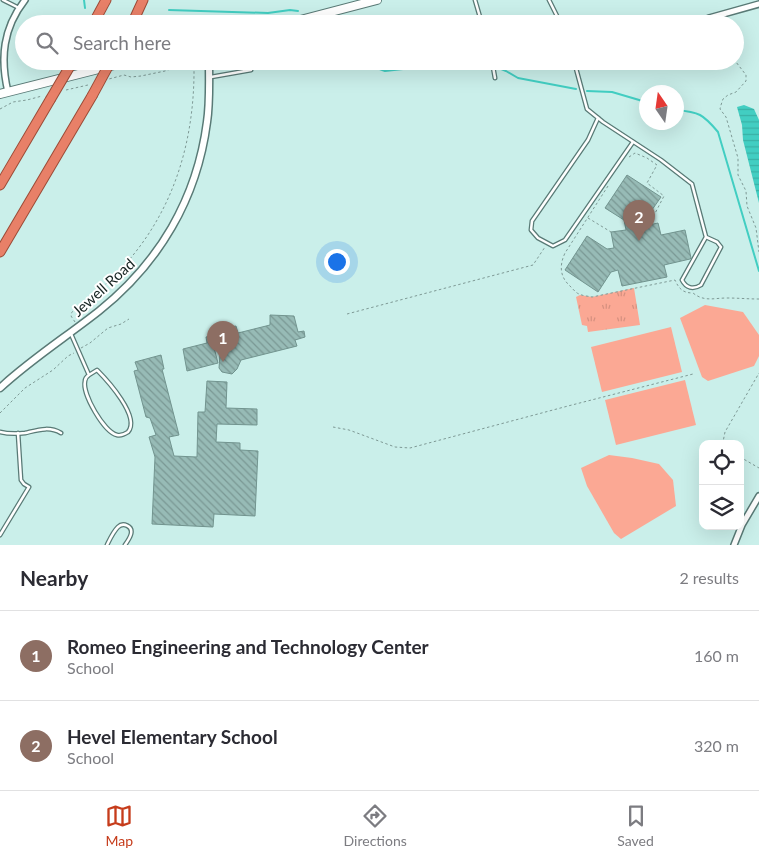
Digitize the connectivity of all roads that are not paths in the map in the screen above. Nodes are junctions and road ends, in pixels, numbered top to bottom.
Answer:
1 (3, 0) edge
2 (25, 0) edge
3 (106, 0) edge
4 (143, 0) edge
5 (378, 0) edge
6 (475, 0) edge
7 (549, 0) edge
8 (759, 4) edge
9 (19, 8) junction
10 (98, 15) edge
11 (136, 15) edge
12 (320, 15) edge
13 (479, 15) edge
14 (556, 15) edge
15 (720, 15) edge
16 (67, 70) edge
17 (95, 70) edge
18 (106, 70) edge
19 (209, 70) edge
20 (251, 70) dead end
21 (494, 70) edge
22 (577, 70) edge
23 (209, 78) junction
24 (495, 78) dead end
25 (4, 93) edge
26 (598, 118) junction
27 (633, 142) junction
28 (0, 185) edge
29 (706, 237) junction
30 (0, 252) edge
31 (70, 334) junction
32 (89, 375) junction
33 (0, 388) edge
34 (0, 432) edge
35 (61, 433) dead end
36 (18, 434) junction
37 (759, 496) edge
38 (0, 535) edge
39 (106, 545) edge
40 (125, 545) edge
41 (734, 545) edge

1 - 9 lane
2 - 9 street
3 - 10 highway
4 - 11 highway
5 - 12 main road
6 - 13 lane
7 - 14 lane
8 - 15 street
9 - 25 street
16 - 28 highway, bridge
17 - 25 main road
18 - 30 highway, bridge
19 - 23 street, Jewell Road
20 - 23 lane
21 - 24 lane
22 - 26 lane
23 - 31 street, Jewell Road
26 - 27 lane
26 - 27 lane
27 - 29 lane
29 - 29 lane
31 - 32 lane
31 - 33 street, Jewell Road
32 - 32 lane
34 - 36 lane
35 - 36 lane
36 - 38 lane
37 - 41 street
39 - 40 lane

